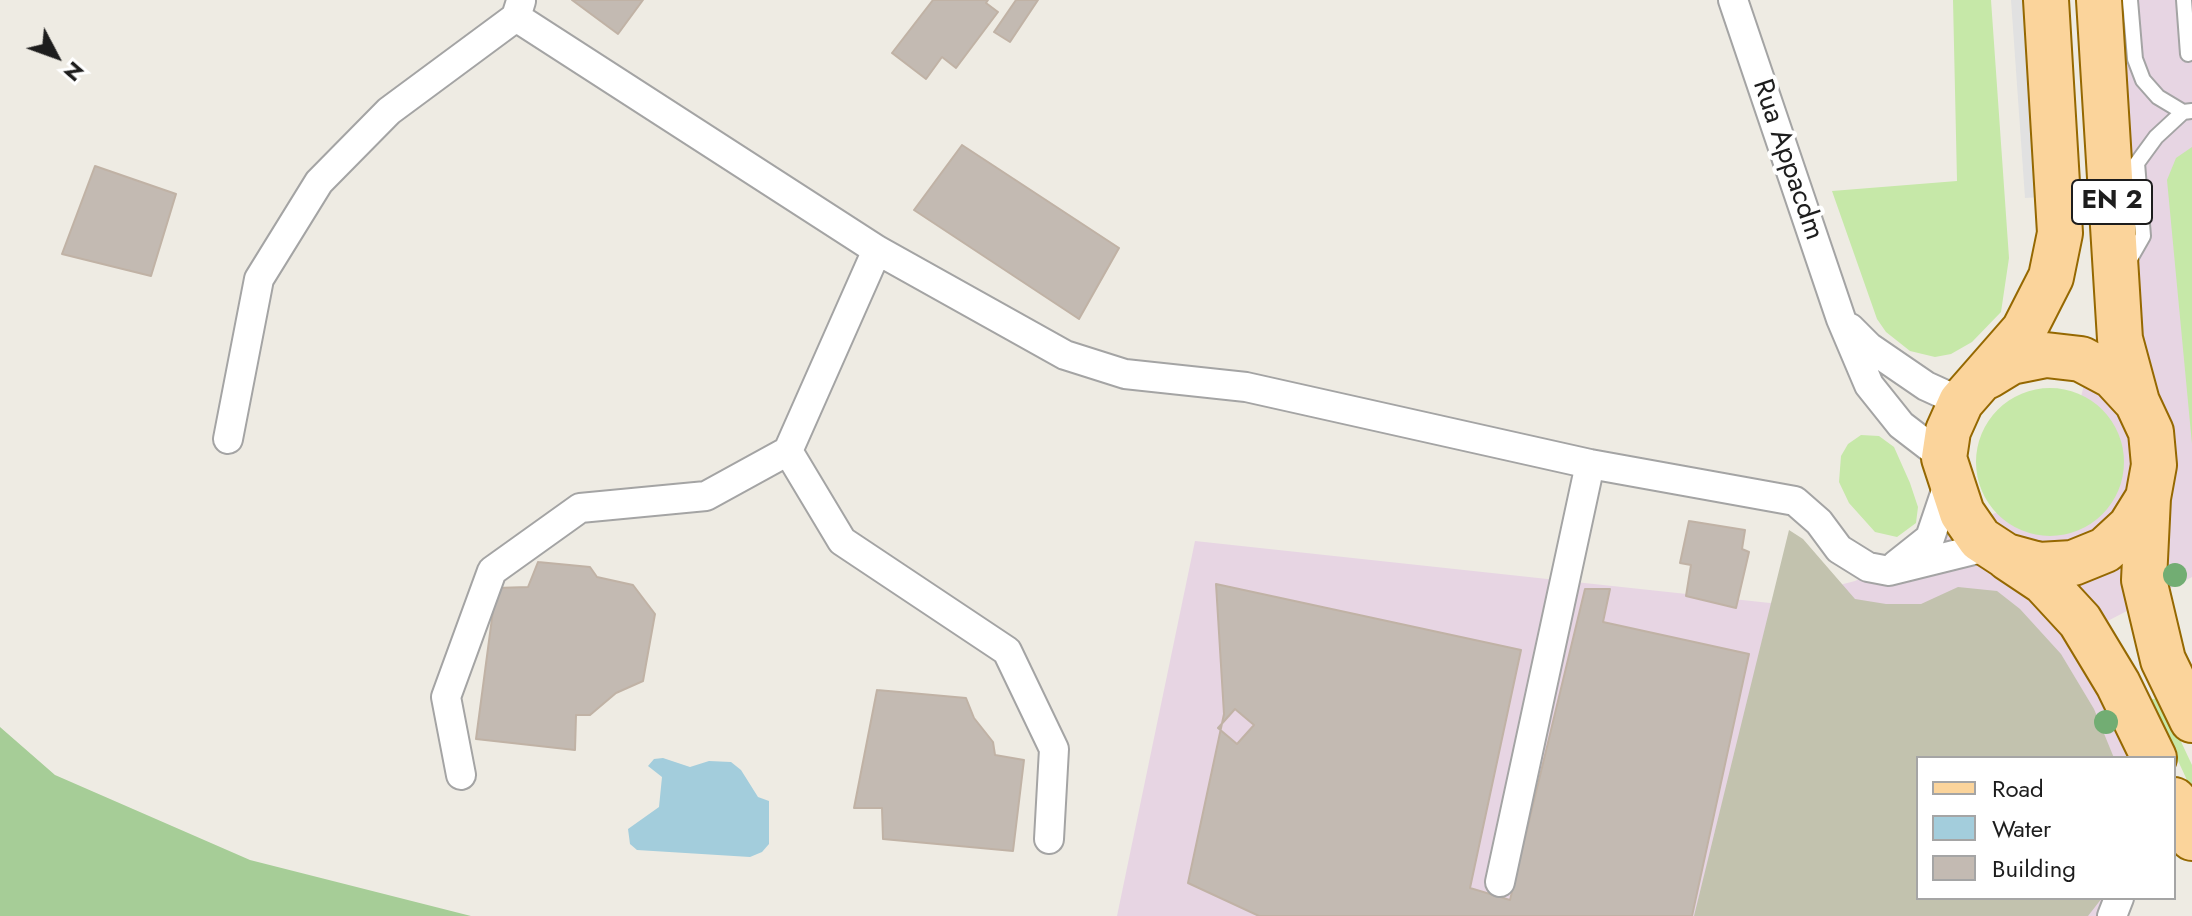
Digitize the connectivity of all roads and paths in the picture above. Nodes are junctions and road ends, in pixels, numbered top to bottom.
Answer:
1 (1733, 0) edge
2 (2046, 0) edge
3 (2099, 0) edge
4 (2130, 0) edge
5 (2184, 0) edge
6 (519, 8) edge
7 (2188, 54) dead end
8 (2188, 111) edge
9 (877, 250) junction
10 (2117, 282) junction
11 (1841, 319) junction
12 (1971, 391) junction
13 (2137, 402) junction
14 (228, 439) dead end
15 (788, 451) junction
16 (1590, 464) junction
17 (1947, 468) junction
18 (2148, 498) junction
19 (1998, 551) junction
20 (1889, 571) junction
21 (2192, 720) edge
22 (2151, 755) edge
23 (461, 775) dead end
24 (2176, 804) edge
25 (2192, 838) edge
26 (1049, 839) dead end
27 (1500, 882) dead end

1 - 11 street, Rua Appacdm
2 - 12 main road, EN 2
3 - 10 main road, EN 2
4 - 8 lane
5 - 7 lane
6 - 9 street
6 - 14 street
8 - 10 lane
9 - 15 street
9 - 16 street
10 - 13 main road, EN 2
11 - 12 street, Rua Appacdm
11 - 17 street, Rua Appacdm
12 - 13 main road, EN 2
12 - 17 main road, EN 2
13 - 18 main road, EN 2
15 - 23 street
15 - 26 street
16 - 20 street
16 - 27 street
17 - 19 main road
17 - 20 street
18 - 19 main road, EN 2
18 - 21 main road, EN 2
19 - 20 street
19 - 22 main road
24 - 25 main road

